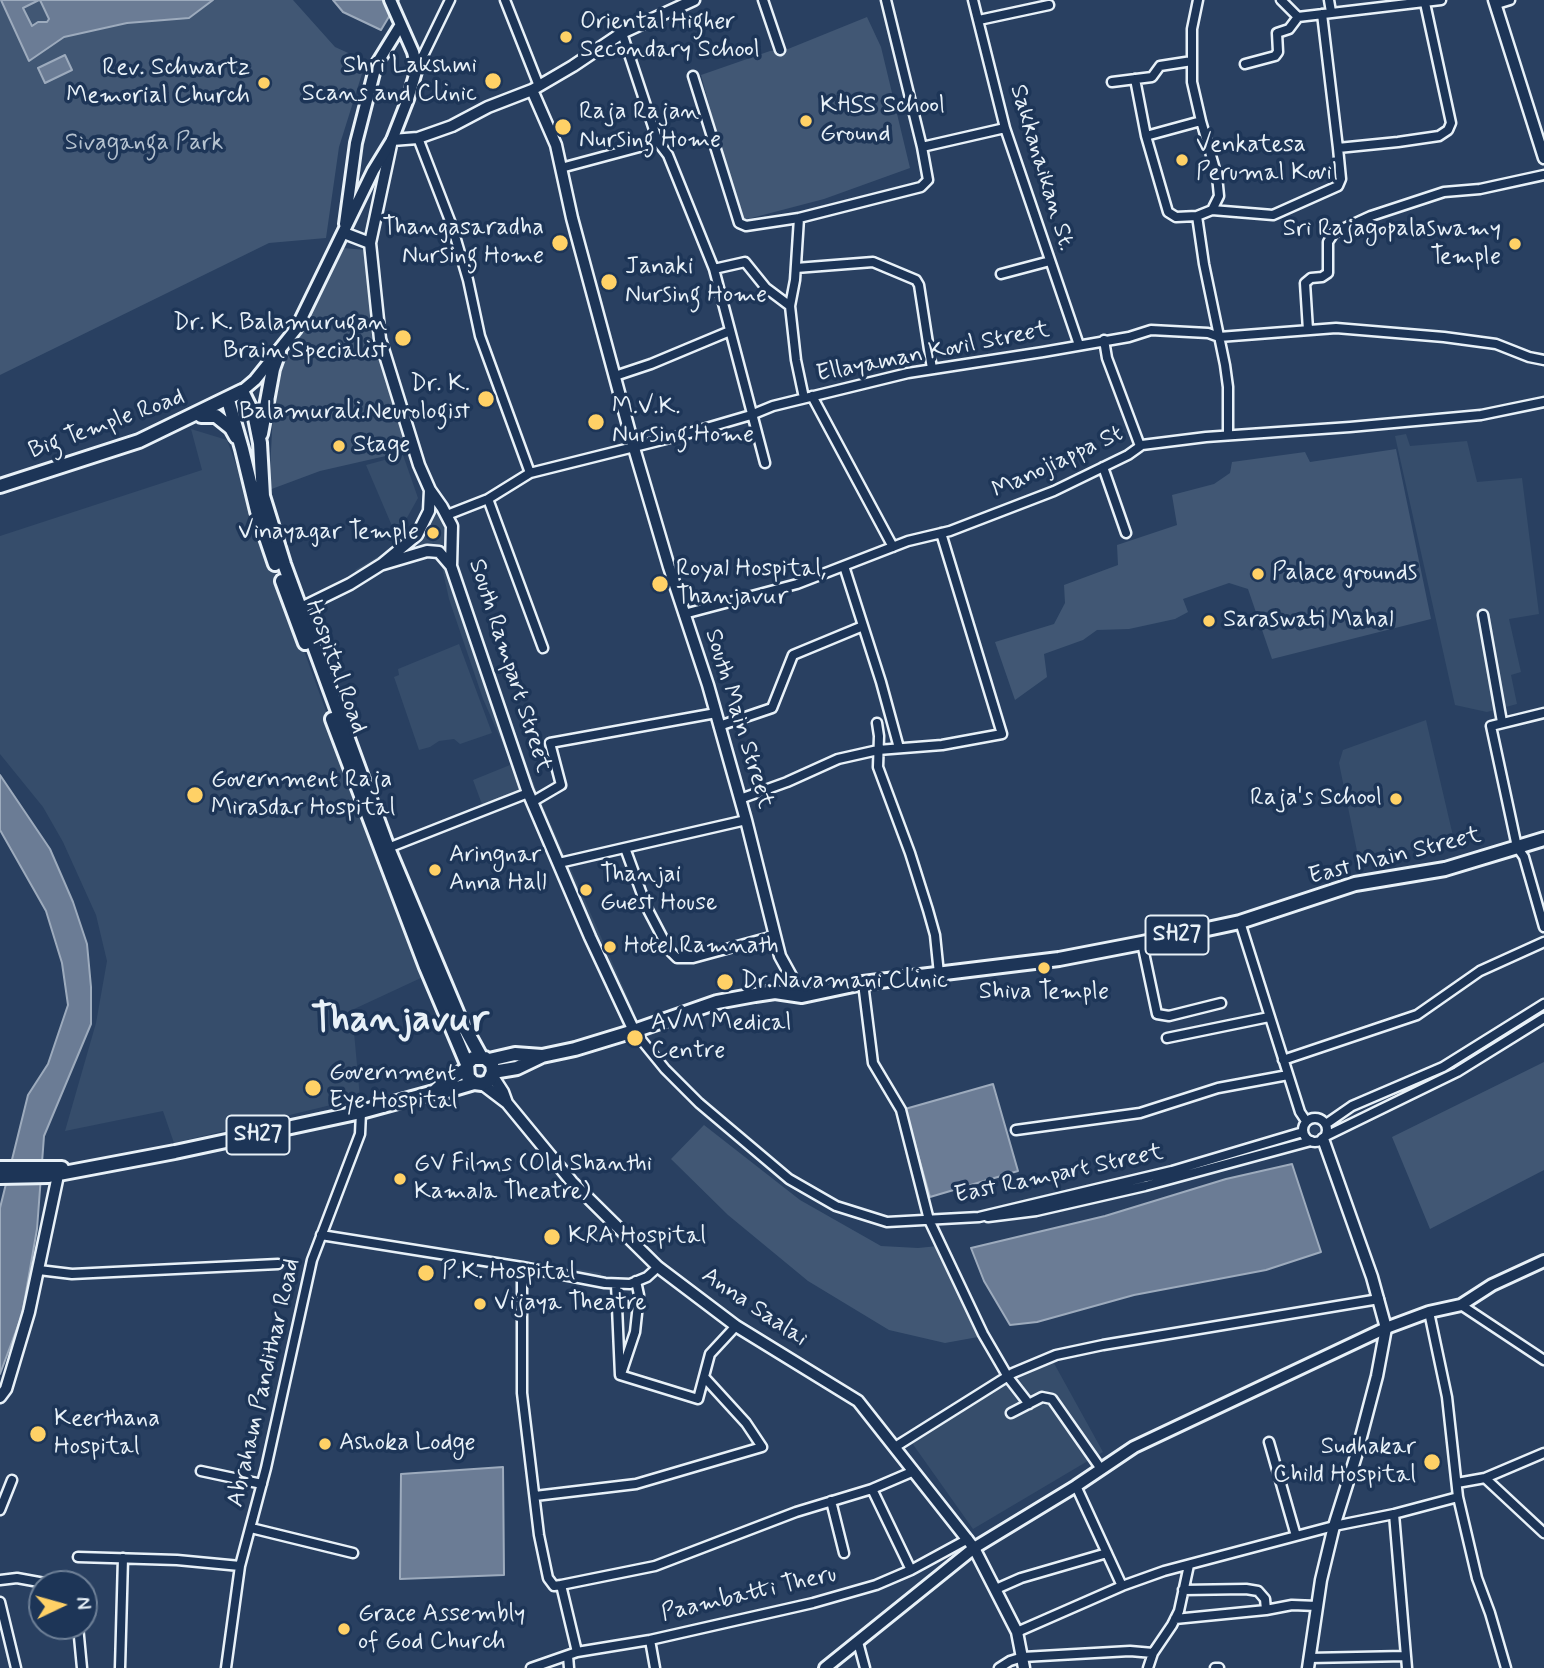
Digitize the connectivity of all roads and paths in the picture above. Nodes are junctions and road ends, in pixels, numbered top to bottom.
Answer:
1 (390, 0) edge
2 (450, 0) edge
3 (505, 0) edge
4 (694, 0) edge
5 (763, 0) edge
6 (886, 0) edge
7 (973, 0) edge
8 (1198, 0) edge
9 (1281, 0) edge
10 (1329, 0) edge
11 (1441, 0) edge
12 (1510, 0) edge
13 (1414, 2) edge
14 (1495, 2) edge
15 (1425, 3) junction
16 (1049, 5) dead end
17 (1331, 12) junction
18 (1321, 14) junction
19 (1298, 17) junction
20 (979, 20) junction
21 (400, 26) junction
22 (622, 33) junction
23 (780, 50) dead end
24 (1192, 61) junction
25 (1245, 65) dead end
26 (417, 68) junction
27 (693, 76) dead end
28 (1135, 79) junction
29 (1112, 82) dead end
30 (536, 88) junction
31 (1201, 121) junction
32 (1005, 128) junction
33 (1146, 136) junction
34 (418, 138) junction
35 (392, 140) junction
36 (658, 142) junction
37 (922, 147) junction
38 (1338, 148) junction
39 (1544, 158) edge
40 (561, 168) junction
41 (1544, 175) edge
42 (1212, 210) junction
43 (1198, 216) junction
44 (799, 218) junction
45 (344, 233) junction
46 (370, 243) junction
47 (1050, 261) junction
48 (796, 268) junction
49 (714, 269) junction
50 (1001, 274) dead end
51 (790, 306) junction
52 (1308, 330) junction
53 (730, 331) junction
54 (1219, 337) junction
55 (1100, 341) junction
56 (1079, 345) junction
57 (279, 352) junction
58 (1544, 360) edge
59 (932, 369) junction
60 (615, 376) junction
61 (242, 391) junction
62 (808, 397) junction
63 (228, 400) junction
64 (1544, 402) edge
65 (751, 415) junction
66 (187, 419) junction
67 (1228, 435) junction
68 (260, 443) junction
69 (1140, 446) junction
70 (634, 448) junction
71 (243, 449) junction
72 (765, 463) dead end
73 (1103, 467) junction
74 (530, 472) junction
75 (0, 486) edge
76 (430, 490) junction
77 (488, 499) junction
78 (447, 515) junction
79 (1126, 533) dead end
80 (941, 534) junction
81 (893, 547) junction
82 (383, 564) junction
83 (451, 566) junction
84 (844, 566) junction
85 (297, 610) junction
86 (684, 614) junction
87 (1483, 615) dead end
88 (863, 626) junction
89 (543, 648) dead end
90 (716, 713) junction
91 (1544, 713) edge
92 (1502, 722) junction
93 (877, 723) dead end
94 (719, 726) junction
95 (899, 748) junction
96 (878, 750) junction
97 (531, 798) junction
98 (740, 799) junction
99 (746, 820) junction
100 (1544, 839) edge
101 (1517, 847) junction
102 (388, 848) junction
103 (625, 848) junction
104 (559, 863) junction
105 (1240, 922) junction
106 (1544, 927) edge
107 (775, 936) junction
108 (1544, 942) edge
109 (1142, 943) junction
110 (939, 974) junction
111 (863, 983) junction
112 (802, 996) junction
113 (1221, 1003) dead end
114 (1544, 1004) edge
115 (1269, 1017) junction
116 (1544, 1018) edge
117 (635, 1031) junction
118 (1167, 1038) dead end
119 (1283, 1060) junction
120 (467, 1066) junction
121 (485, 1072) junction
122 (1288, 1075) junction
123 (434, 1092) junction
124 (361, 1112) junction
125 (1306, 1121) junction
126 (1326, 1124) junction
127 (1016, 1130) dead end
128 (1303, 1132) junction
129 (1324, 1138) junction
130 (1311, 1141) junction
131 (0, 1168) edge
132 (50, 1174) junction
133 (0, 1177) edge
134 (978, 1217) junction
135 (929, 1220) junction
136 (321, 1235) junction
137 (1544, 1261) edge
138 (278, 1264) dead end
139 (522, 1267) junction
140 (658, 1267) junction
141 (39, 1270) junction
142 (636, 1281) junction
143 (616, 1283) junction
144 (1379, 1299) junction
145 (1461, 1305) junction
146 (1429, 1312) junction
147 (736, 1326) junction
148 (1386, 1328) junction
149 (1544, 1360) edge
150 (620, 1375) junction
151 (704, 1377) junction
152 (1008, 1377) junction
153 (0, 1397) edge
154 (1029, 1404) junction
155 (1011, 1413) dead end
156 (1269, 1442) dead end
157 (895, 1447) junction
158 (1544, 1453) edge
159 (1101, 1469) junction
160 (201, 1471) dead end
161 (914, 1471) junction
162 (1485, 1478) junction
163 (12, 1479) dead end
164 (1457, 1483) junction
165 (262, 1484) junction
166 (1076, 1486) junction
167 (872, 1489) junction
168 (535, 1496) junction
169 (1458, 1496) junction
170 (831, 1501) junction
171 (0, 1510) edge
172 (1394, 1514) junction
173 (1334, 1526) junction
174 (250, 1528) junction
175 (1544, 1534) edge
176 (1296, 1536) junction
177 (971, 1544) junction
178 (353, 1553) dead end
179 (844, 1553) dead end
180 (1107, 1553) junction
181 (78, 1557) dead end
182 (123, 1558) junction
183 (1189, 1565) junction
184 (240, 1566) junction
185 (912, 1570) junction
186 (0, 1580) edge
187 (28, 1580) edge
188 (561, 1585) junction
189 (1122, 1586) junction
190 (996, 1590) junction
191 (1183, 1590) junction
192 (0, 1602) edge
193 (1317, 1606) junction
194 (1266, 1610) junction
195 (1175, 1619) junction
196 (1017, 1632) junction
197 (79, 1640) edge
198 (650, 1640) junction
199 (858, 1643) junction
200 (578, 1652) junction
201 (1153, 1653) junction
202 (568, 1656) junction
203 (1405, 1656) junction
204 (1023, 1657) junction
205 (1308, 1663) edge
206 (535, 1667) edge
207 (16, 1668) edge
208 (82, 1668) edge
209 (121, 1668) edge
210 (226, 1668) edge
211 (569, 1668) edge
212 (655, 1668) edge
213 (825, 1668) edge
214 (865, 1668) edge
215 (999, 1668) edge
216 (1024, 1668) edge
217 (1149, 1668) edge
218 (1407, 1668) edge
219 (1506, 1668) edge

1 - 21 main road
2 - 26 street
3 - 30 street
4 - 22 street
5 - 23 street
6 - 37 street
7 - 20 street, Sakkanaikan St.
8 - 24 street
9 - 19 street
10 - 17 street
11 - 15 street
12 - 14 street
13 - 15 street
13 - 17 street
14 - 39 street
15 - 38 street
16 - 20 street
17 - 18 street
18 - 19 street
18 - 38 street
19 - 25 street
20 - 32 street, Sakkanaikan St.
21 - 26 main road
21 - 45 main road
22 - 30 street
22 - 36 street
24 - 28 street
24 - 31 street
26 - 35 main road
27 - 44 street
28 - 29 street
28 - 33 street
30 - 34 street
30 - 40 street, South Main Street
31 - 33 street
31 - 42 street
32 - 37 street
32 - 47 street, Sakkanaikan St.
33 - 43 street
34 - 35 street
34 - 74 street
35 - 45 main road
35 - 46 street, South Rampart Street
36 - 40 street
36 - 49 street
37 - 44 street
38 - 42 street
40 - 60 street, South Main Street
41 - 52 street
42 - 43 street
43 - 54 street
44 - 48 street
45 - 46 street
45 - 57 main road
46 - 76 street, South Rampart Street
47 - 50 street
47 - 56 street, Sakkanaikan St.
48 - 51 street
48 - 59 street
49 - 51 street
49 - 53 street
51 - 62 street
52 - 54 street, Ellayaman Kovil Street
52 - 58 street, Ellayaman Kovil Street
53 - 60 street
53 - 65 street
54 - 55 street, Ellayaman Kovil Street
54 - 67 street
55 - 56 street, Ellayaman Kovil Street
55 - 69 street
56 - 59 street, Ellayaman Kovil Street
57 - 61 main road
57 - 68 main road
59 - 62 street, Ellayaman Kovil Street
60 - 70 street, South Main Street
61 - 63 main road, Big Temple Road
61 - 68 main road
62 - 65 street, Ellayaman Kovil Street
62 - 81 street
63 - 66 main road, Big Temple Road
63 - 71 main road, Hospital Road
64 - 67 street, Manojiappa St
65 - 70 street, Ellayaman Kovil Street
65 - 72 street
66 - 71 main road
66 - 75 main road, Big Temple Road
67 - 69 street, Manojiappa St
68 - 85 main road, Hospital Road
69 - 73 street, Manojiappa St
70 - 74 street, Ellayaman Kovil Street
70 - 86 street, South Main Street
71 - 85 main road, Hospital Road
73 - 79 street
73 - 80 street, Manojiappa St
74 - 77 street, Ellayaman Kovil Street
76 - 78 street, South Rampart Street
76 - 82 street
77 - 78 street, Ellayaman Kovil Street
77 - 89 street
78 - 83 street, South Rampart Street
80 - 81 street, Manojiappa St
80 - 95 street
81 - 84 street, Manojiappa St
82 - 83 street
82 - 85 street
83 - 97 street, South Rampart Street
84 - 86 street, Manojiappa St
84 - 88 street
85 - 102 main road, Hospital Road
85 - 120 main road, Hospital Road
86 - 90 street, South Main Street
87 - 92 street
88 - 94 street
88 - 95 street
90 - 94 street, South Main Street
90 - 97 street
91 - 92 street
92 - 101 street
93 - 96 street
94 - 98 street, South Main Street
95 - 96 street
96 - 98 street
96 - 110 street
97 - 102 street
97 - 104 street, South Rampart Street
98 - 99 street, South Main Street
99 - 103 street
99 - 107 street, South Main Street
100 - 101 main road, East Main Street / SH27
101 - 105 main road, East Main Street / SH27
101 - 106 street
102 - 121 main road, Hospital Road
103 - 104 street
103 - 107 street
104 - 117 street, South Rampart Street
105 - 109 main road, East Main Street / SH27
105 - 115 street
107 - 112 street, South Main Street
108 - 119 street
109 - 110 main road, East Main Street / SH27
109 - 113 street
110 - 111 main road, East Main Street / SH27
111 - 112 main road, East Main Street / SH27
111 - 135 street
112 - 117 main road, SH27
114 - 126 street
115 - 118 street
115 - 119 street
116 - 129 street
117 - 121 main road, SH27
117 - 135 street, East Rampart Street
119 - 122 street
120 - 121 main road
120 - 121 main road, Hospital Road
120 - 123 main road, SH27
121 - 123 main road, SH27
121 - 140 street, Anna Saalai
122 - 125 street
122 - 127 street
123 - 124 main road, SH27
124 - 132 main road, SH27
124 - 136 street, Abraham Pandithar Road
125 - 126 street
125 - 128 street
126 - 129 street
128 - 130 street
128 - 134 street, East Rampart Street
129 - 130 street
129 - 144 street
130 - 134 street
131 - 132 main road, SH27
132 - 133 main road, SH27
132 - 141 street
134 - 135 street, East Rampart Street
135 - 152 street
136 - 139 street
136 - 165 street, Abraham Pandithar Road
137 - 145 main road
138 - 141 street
139 - 143 street
139 - 168 street
140 - 142 street
140 - 147 street, Anna Saalai
141 - 153 street
142 - 143 street
142 - 150 street
143 - 150 street
144 - 148 street
144 - 152 street
145 - 146 main road
145 - 149 street
146 - 148 main road
146 - 164 street
147 - 151 street
147 - 157 street, Anna Saalai
148 - 159 main road
148 - 173 street
150 - 151 street
151 - 168 street
152 - 154 street
152 - 157 street
154 - 155 street
154 - 159 street
156 - 176 street
157 - 161 street, Anna Saalai
158 - 162 street
159 - 166 main road
160 - 165 street
161 - 167 street
161 - 177 street, Anna Saalai
162 - 164 street
162 - 175 street
163 - 171 street
164 - 169 street
165 - 174 street, Abraham Pandithar Road
166 - 177 main road
166 - 180 street
167 - 170 street
167 - 185 street
168 - 188 street
169 - 172 street
169 - 219 street
170 - 179 street
170 - 188 street
172 - 173 street
172 - 203 street
173 - 176 street
173 - 193 street
174 - 178 street
174 - 184 street, Abraham Pandithar Road
176 - 183 street
177 - 185 street, Paambatti Theru
177 - 190 street, Anna Saalai
177 - 199 main road
180 - 189 street
180 - 190 street
181 - 182 street
182 - 184 street
182 - 209 street
183 - 189 street
183 - 191 street
184 - 210 street, Abraham Pandithar Road
185 - 198 street, Paambatti Theru
186 - 187 street
188 - 200 street
189 - 196 street
190 - 196 street, Anna Saalai
191 - 194 street
191 - 195 street
192 - 207 street
193 - 194 street
193 - 205 street
194 - 195 street
195 - 201 street
196 - 204 street, Anna Saalai
197 - 208 street
198 - 200 street, Paambatti Theru
198 - 212 street
199 - 213 main road
199 - 214 street
200 - 202 street, Paambatti Theru
201 - 204 street
201 - 217 street
202 - 206 street, Paambatti Theru
202 - 211 street
203 - 205 street
203 - 218 street
204 - 215 street
204 - 216 street, Anna Saalai

